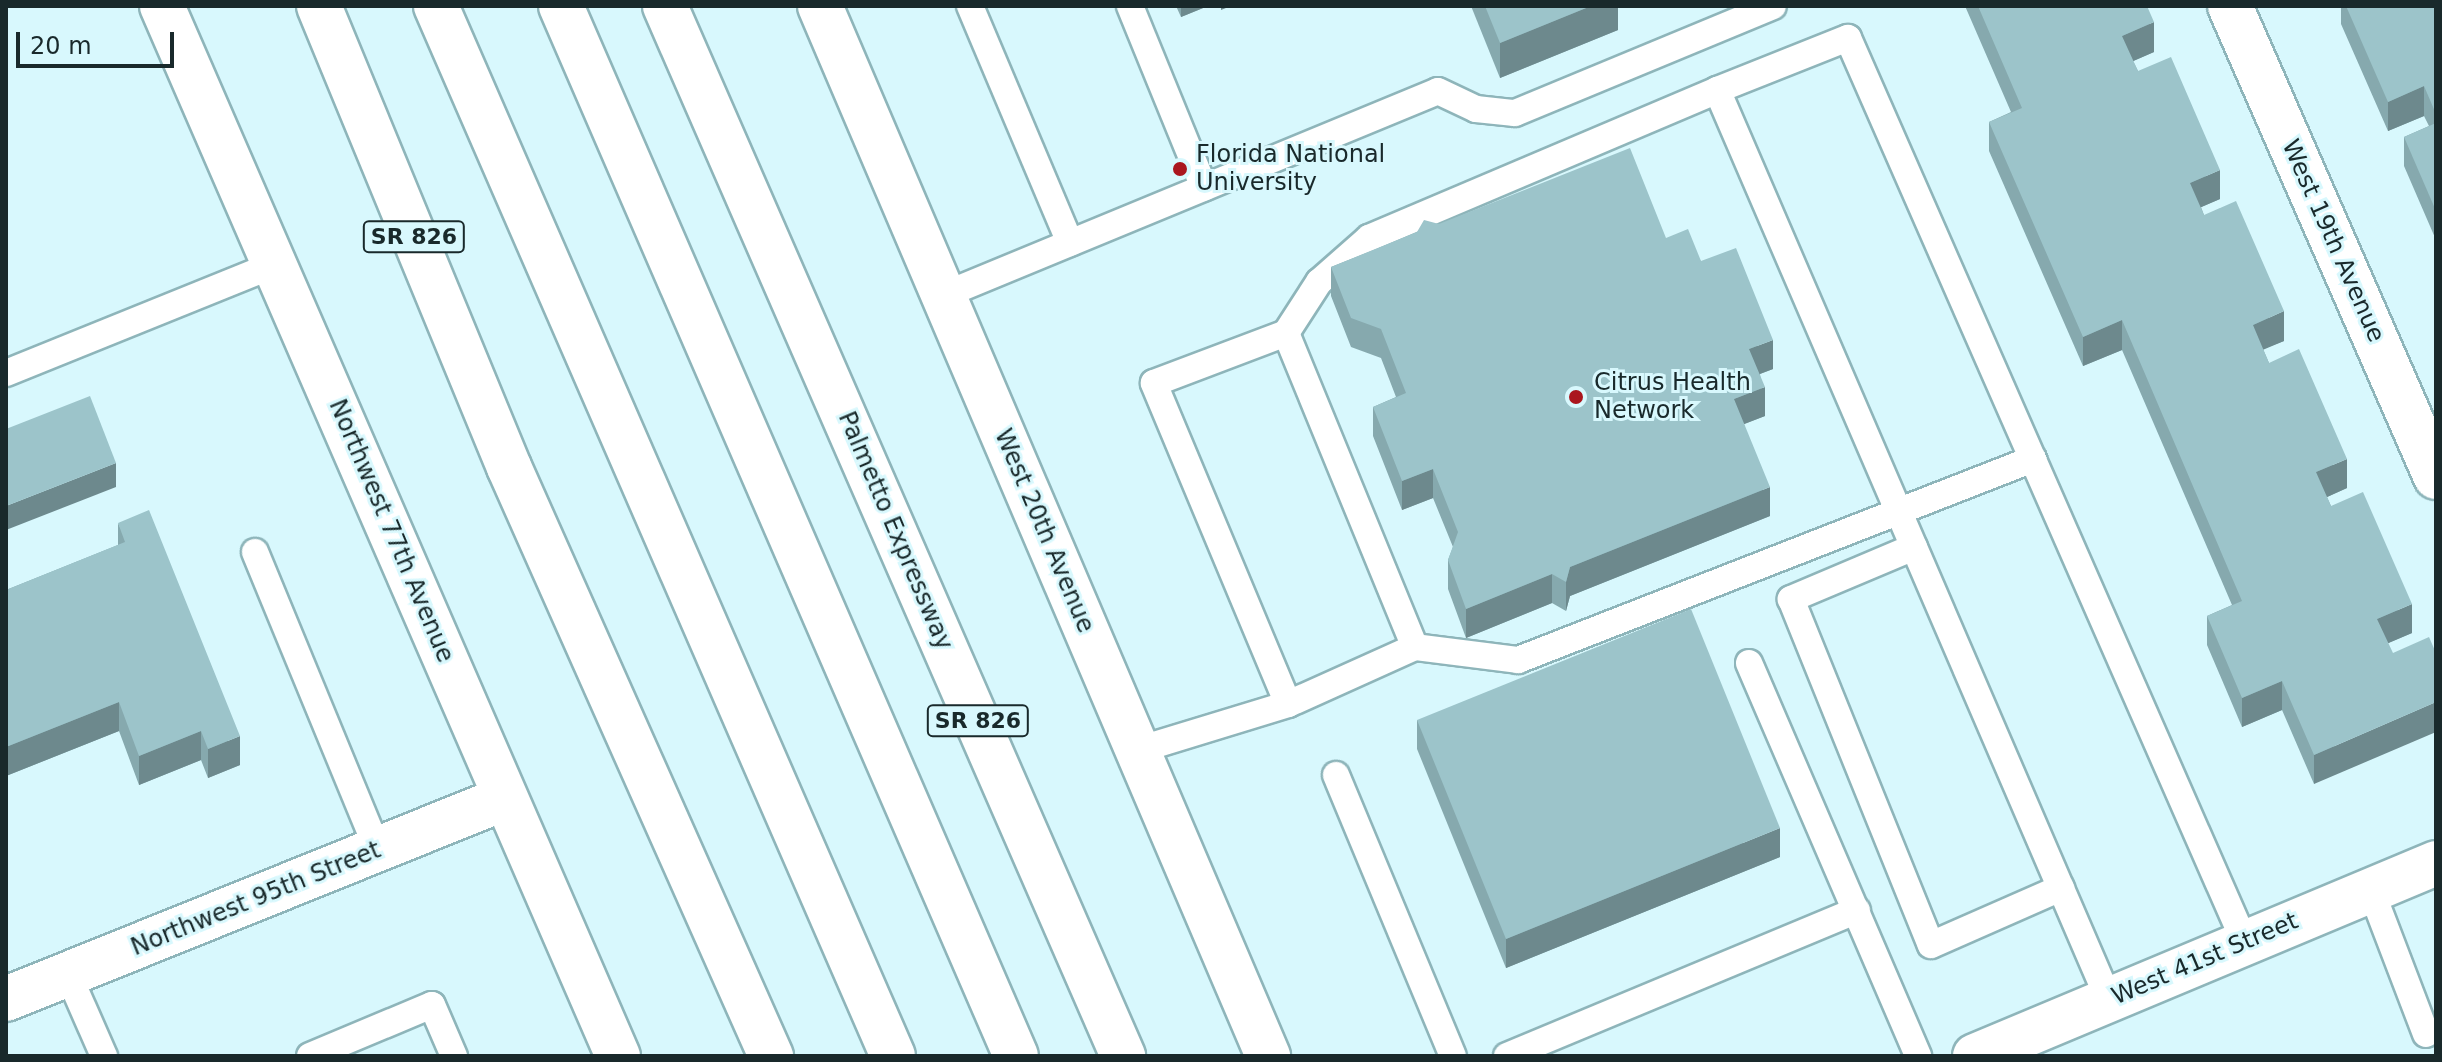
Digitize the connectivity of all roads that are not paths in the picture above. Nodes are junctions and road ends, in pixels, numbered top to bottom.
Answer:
1 (162, 6) edge
2 (289, 6) edge
3 (319, 6) edge
4 (436, 6) edge
5 (561, 6) edge
6 (665, 6) edge
7 (820, 6) edge
8 (970, 6) edge
9 (1130, 6) edge
10 (1773, 6) edge
11 (2230, 6) edge
12 (1717, 90) junction
13 (1204, 187) junction
14 (1070, 243) junction
15 (276, 264) junction
16 (944, 295) junction
17 (1286, 333) junction
18 (6, 373) edge
19 (2033, 459) junction
20 (509, 467) junction
21 (2436, 477) edge
22 (1900, 516) junction
23 (1914, 547) junction
24 (255, 552) dead end
25 (1415, 647) junction
26 (1749, 663) dead end
27 (1288, 704) junction
28 (1138, 750) junction
29 (1336, 775) dead end
30 (505, 798) junction
31 (378, 850) junction
32 (2436, 863) edge
33 (2061, 888) junction
34 (2371, 890) junction
35 (1857, 910) junction
36 (2245, 943) junction
37 (68, 974) junction
38 (6, 999) edge
39 (2109, 1000) junction
40 (2426, 1034) dead end
41 (104, 1056) edge
42 (310, 1056) edge
43 (454, 1056) edge
44 (618, 1056) edge
45 (771, 1056) edge
46 (893, 1056) edge
47 (1016, 1056) edge
48 (1123, 1056) edge
49 (1268, 1056) edge
50 (1453, 1056) edge
51 (1507, 1056) edge
52 (1918, 1056) edge
53 (1975, 1056) edge

1 - 15 main road, Northwest 77th Avenue
2 - 20 main road
3 - 20 main road, SR 826
4 - 46 main road
5 - 47 main road
6 - 48 main road, Palmetto Expressway / SR 826
7 - 16 main road, West 20th Avenue
8 - 14 lane
9 - 13 lane
10 - 13 lane
11 - 21 main road, West 19th Avenue
12 - 17 lane
12 - 19 lane
12 - 22 lane
13 - 14 lane
14 - 16 lane
15 - 18 lane
15 - 30 main road, Northwest 77th Avenue
16 - 28 main road, West 20th Avenue
17 - 25 lane
17 - 27 lane
19 - 22 lane
19 - 36 lane
20 - 45 main road, SR 826
22 - 23 lane
22 - 25 lane
23 - 33 lane
23 - 33 lane
24 - 31 lane
25 - 27 lane
26 - 35 lane
27 - 28 lane
28 - 49 main road, West 20th Avenue
29 - 50 lane
30 - 31 main road, Northwest 95th Street
30 - 44 main road, Northwest 77th Avenue
31 - 37 main road, Northwest 95th Street
32 - 34 main road, West 41st Street
33 - 39 lane
34 - 36 main road, West 41st Street
34 - 40 lane
35 - 51 lane
35 - 52 lane
36 - 39 main road, West 41st Street
37 - 38 main road, Northwest 95th Street
37 - 41 lane
39 - 53 main road, West 41st Street
42 - 43 lane

